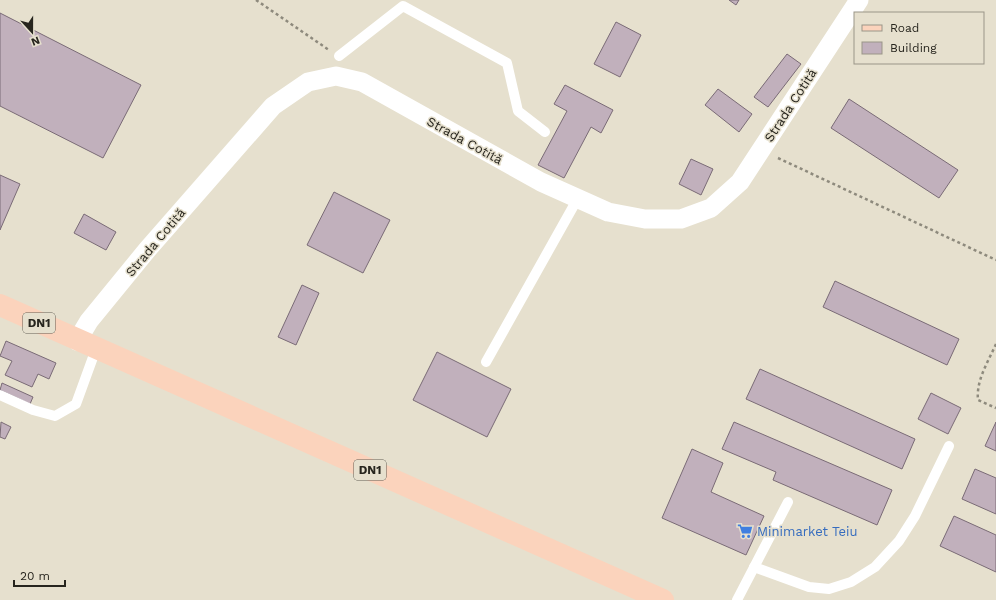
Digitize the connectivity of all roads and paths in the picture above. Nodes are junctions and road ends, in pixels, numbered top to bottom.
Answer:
1 (256, 0) edge
2 (859, 0) edge
3 (339, 56) joint
4 (545, 132) dead end
5 (761, 150) junction
6 (578, 198) junction
7 (996, 260) edge
8 (0, 305) edge
9 (996, 344) edge
10 (86, 345) junction
11 (486, 362) dead end
12 (0, 395) edge
13 (996, 408) edge
14 (949, 446) dead end
15 (788, 502) dead end
16 (754, 567) junction
17 (663, 600) edge
18 (737, 600) edge

1 - 3 path
2 - 5 street, Strada Cotită
3 - 4 lane
5 - 6 street, Strada Cotită
5 - 7 path
6 - 10 street, Strada Cotită
6 - 11 lane
8 - 10 main road, DN1
9 - 13 path
10 - 12 lane
10 - 17 main road, DN1
14 - 16 lane
15 - 16 lane
16 - 18 lane

